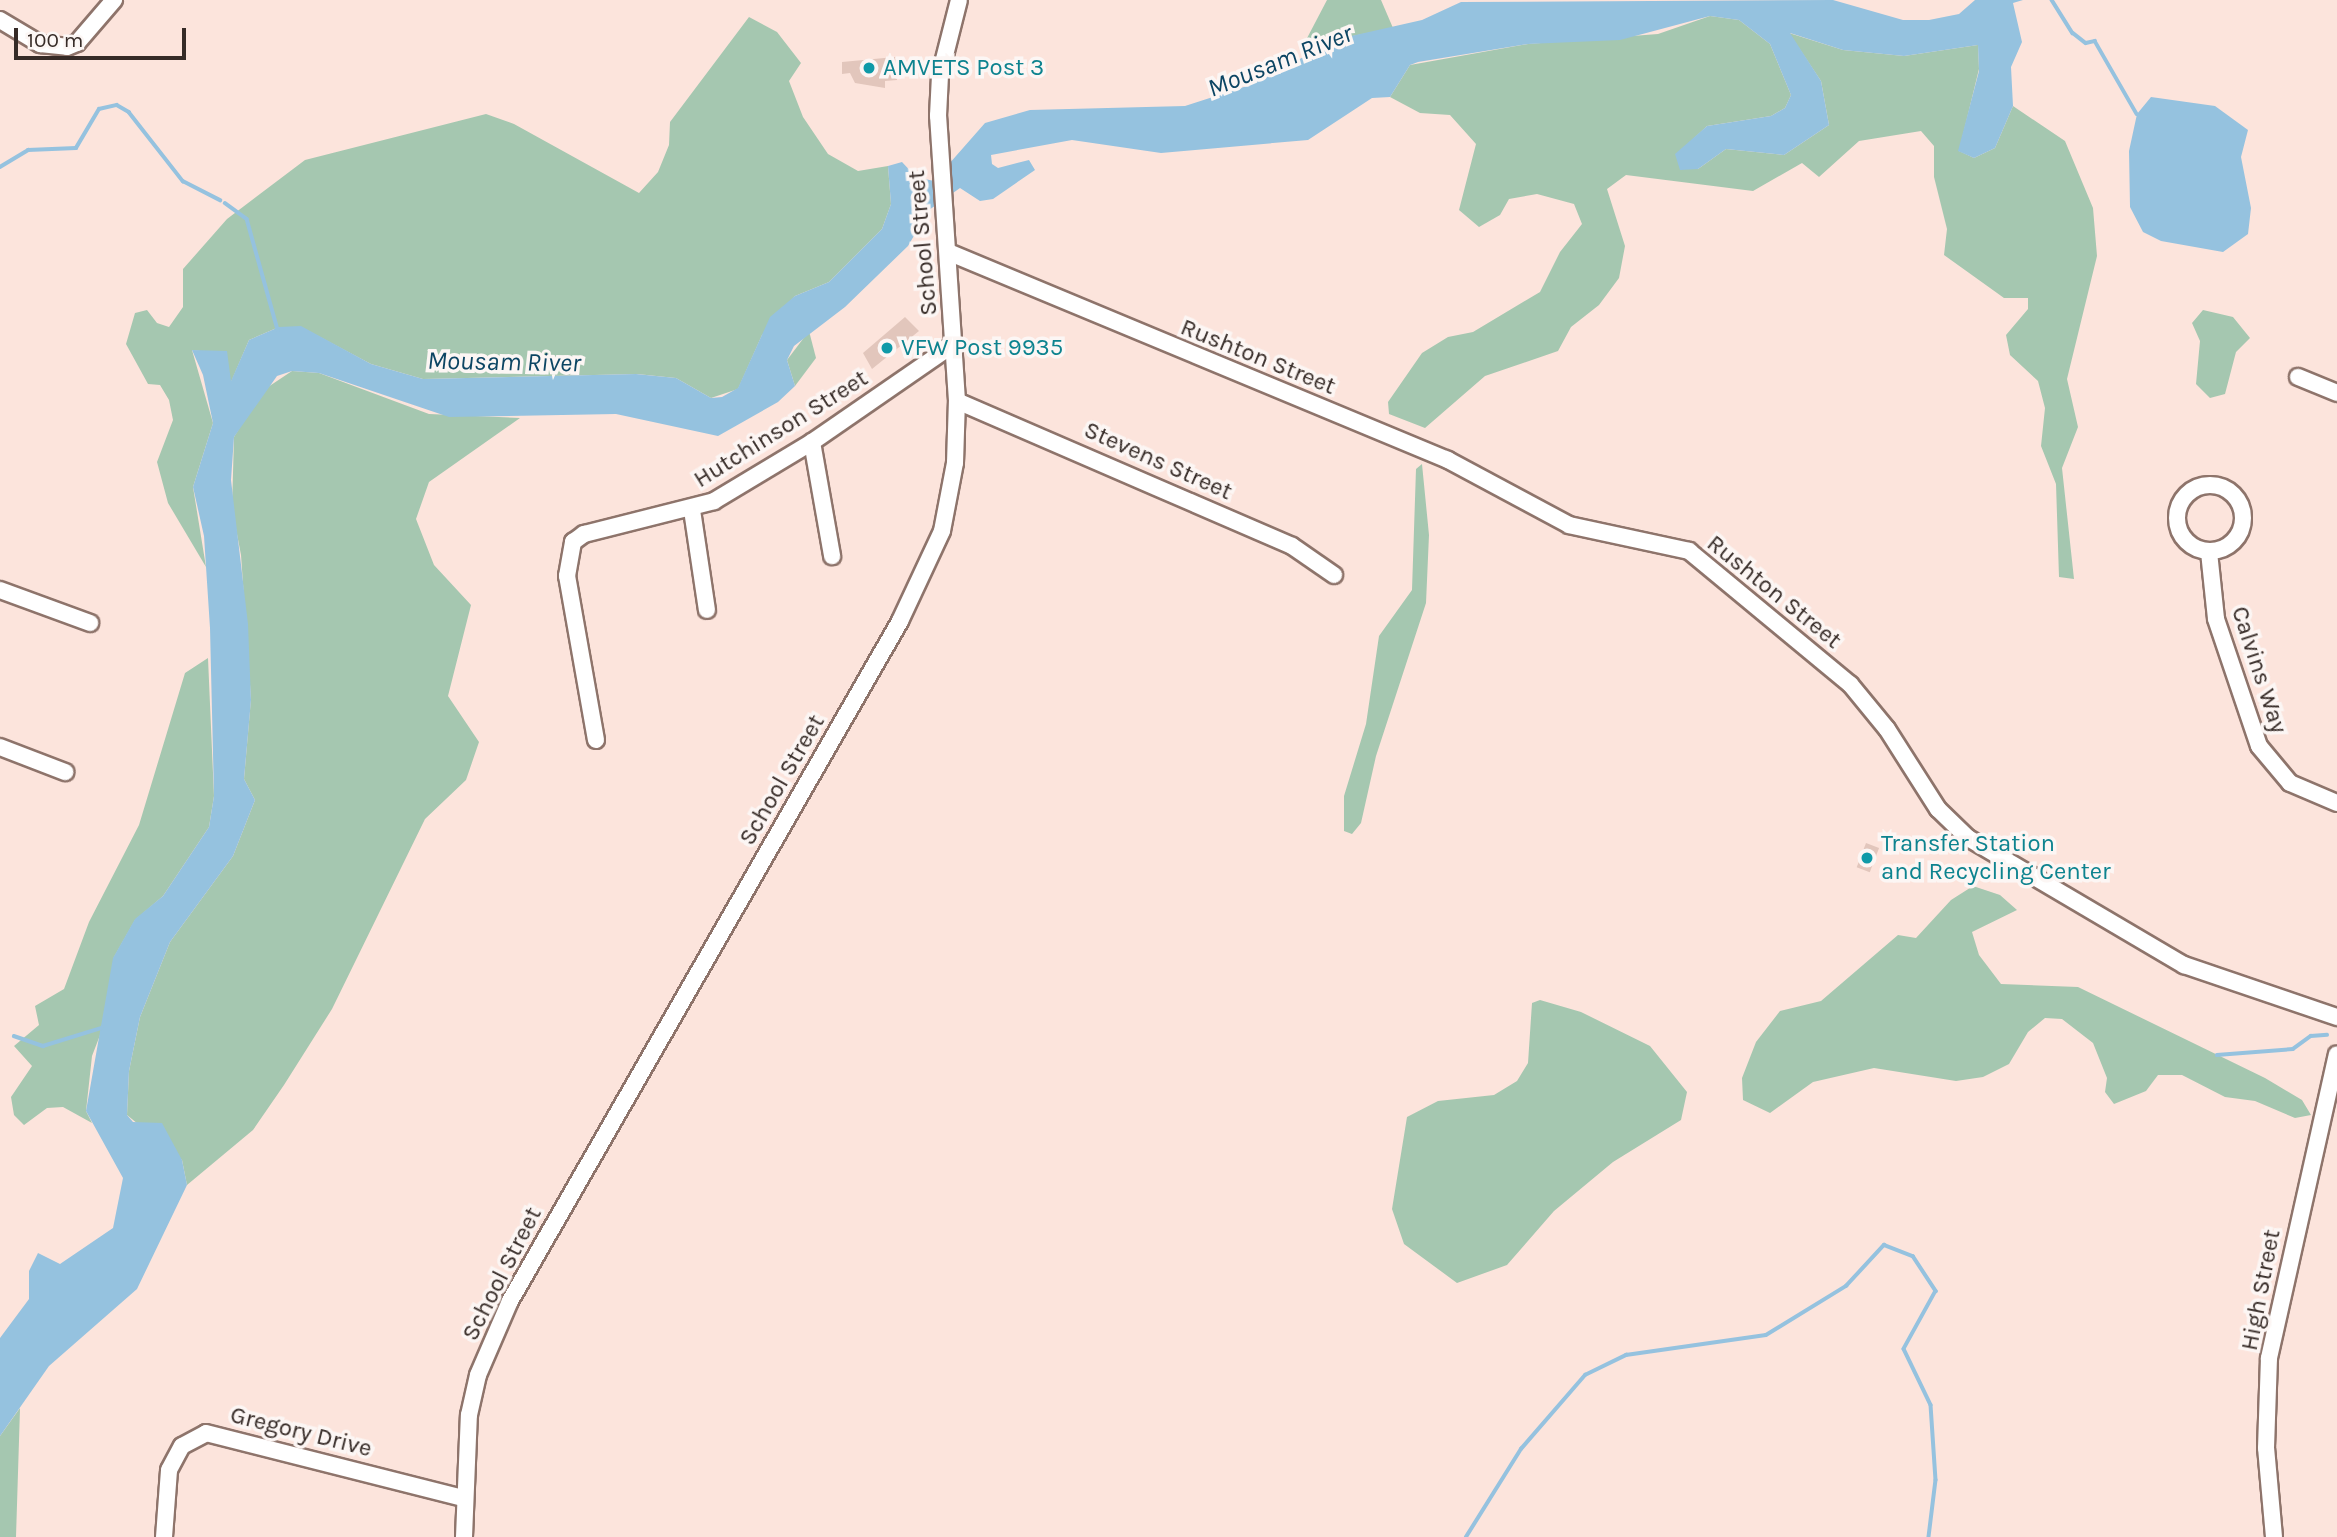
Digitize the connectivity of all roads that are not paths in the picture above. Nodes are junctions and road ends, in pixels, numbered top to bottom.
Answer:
1 (114, 0) edge
2 (958, 0) edge
3 (0, 20) edge
4 (948, 252) junction
5 (954, 344) junction
6 (2298, 377) dead end
7 (2337, 393) edge
8 (957, 401) junction
9 (812, 442) junction
10 (692, 510) junction
11 (2209, 552) junction
12 (832, 556) dead end
13 (1334, 575) dead end
14 (0, 590) edge
15 (707, 610) dead end
16 (90, 623) dead end
17 (596, 740) dead end
18 (0, 747) edge
19 (65, 772) dead end
20 (2337, 803) edge
21 (2337, 1017) edge
22 (2337, 1055) edge
23 (463, 1498) junction
24 (164, 1537) edge
25 (464, 1537) edge
26 (2274, 1537) edge

1 - 3 street
2 - 4 street, School Street
4 - 5 street, School Street
4 - 21 street, Rushton Street
5 - 8 street, School Street
5 - 9 street, Hutchinson Street
6 - 7 street
8 - 13 street, Stevens Street
8 - 23 street, School Street
9 - 10 street, Hutchinson Street
9 - 12 street
10 - 15 street
10 - 17 street, Hutchinson Street
11 - 11 street
11 - 20 street, Calvins Way
14 - 16 street
18 - 19 street
22 - 26 street, High Street
23 - 24 street, Gregory Drive
23 - 25 street, School Street

